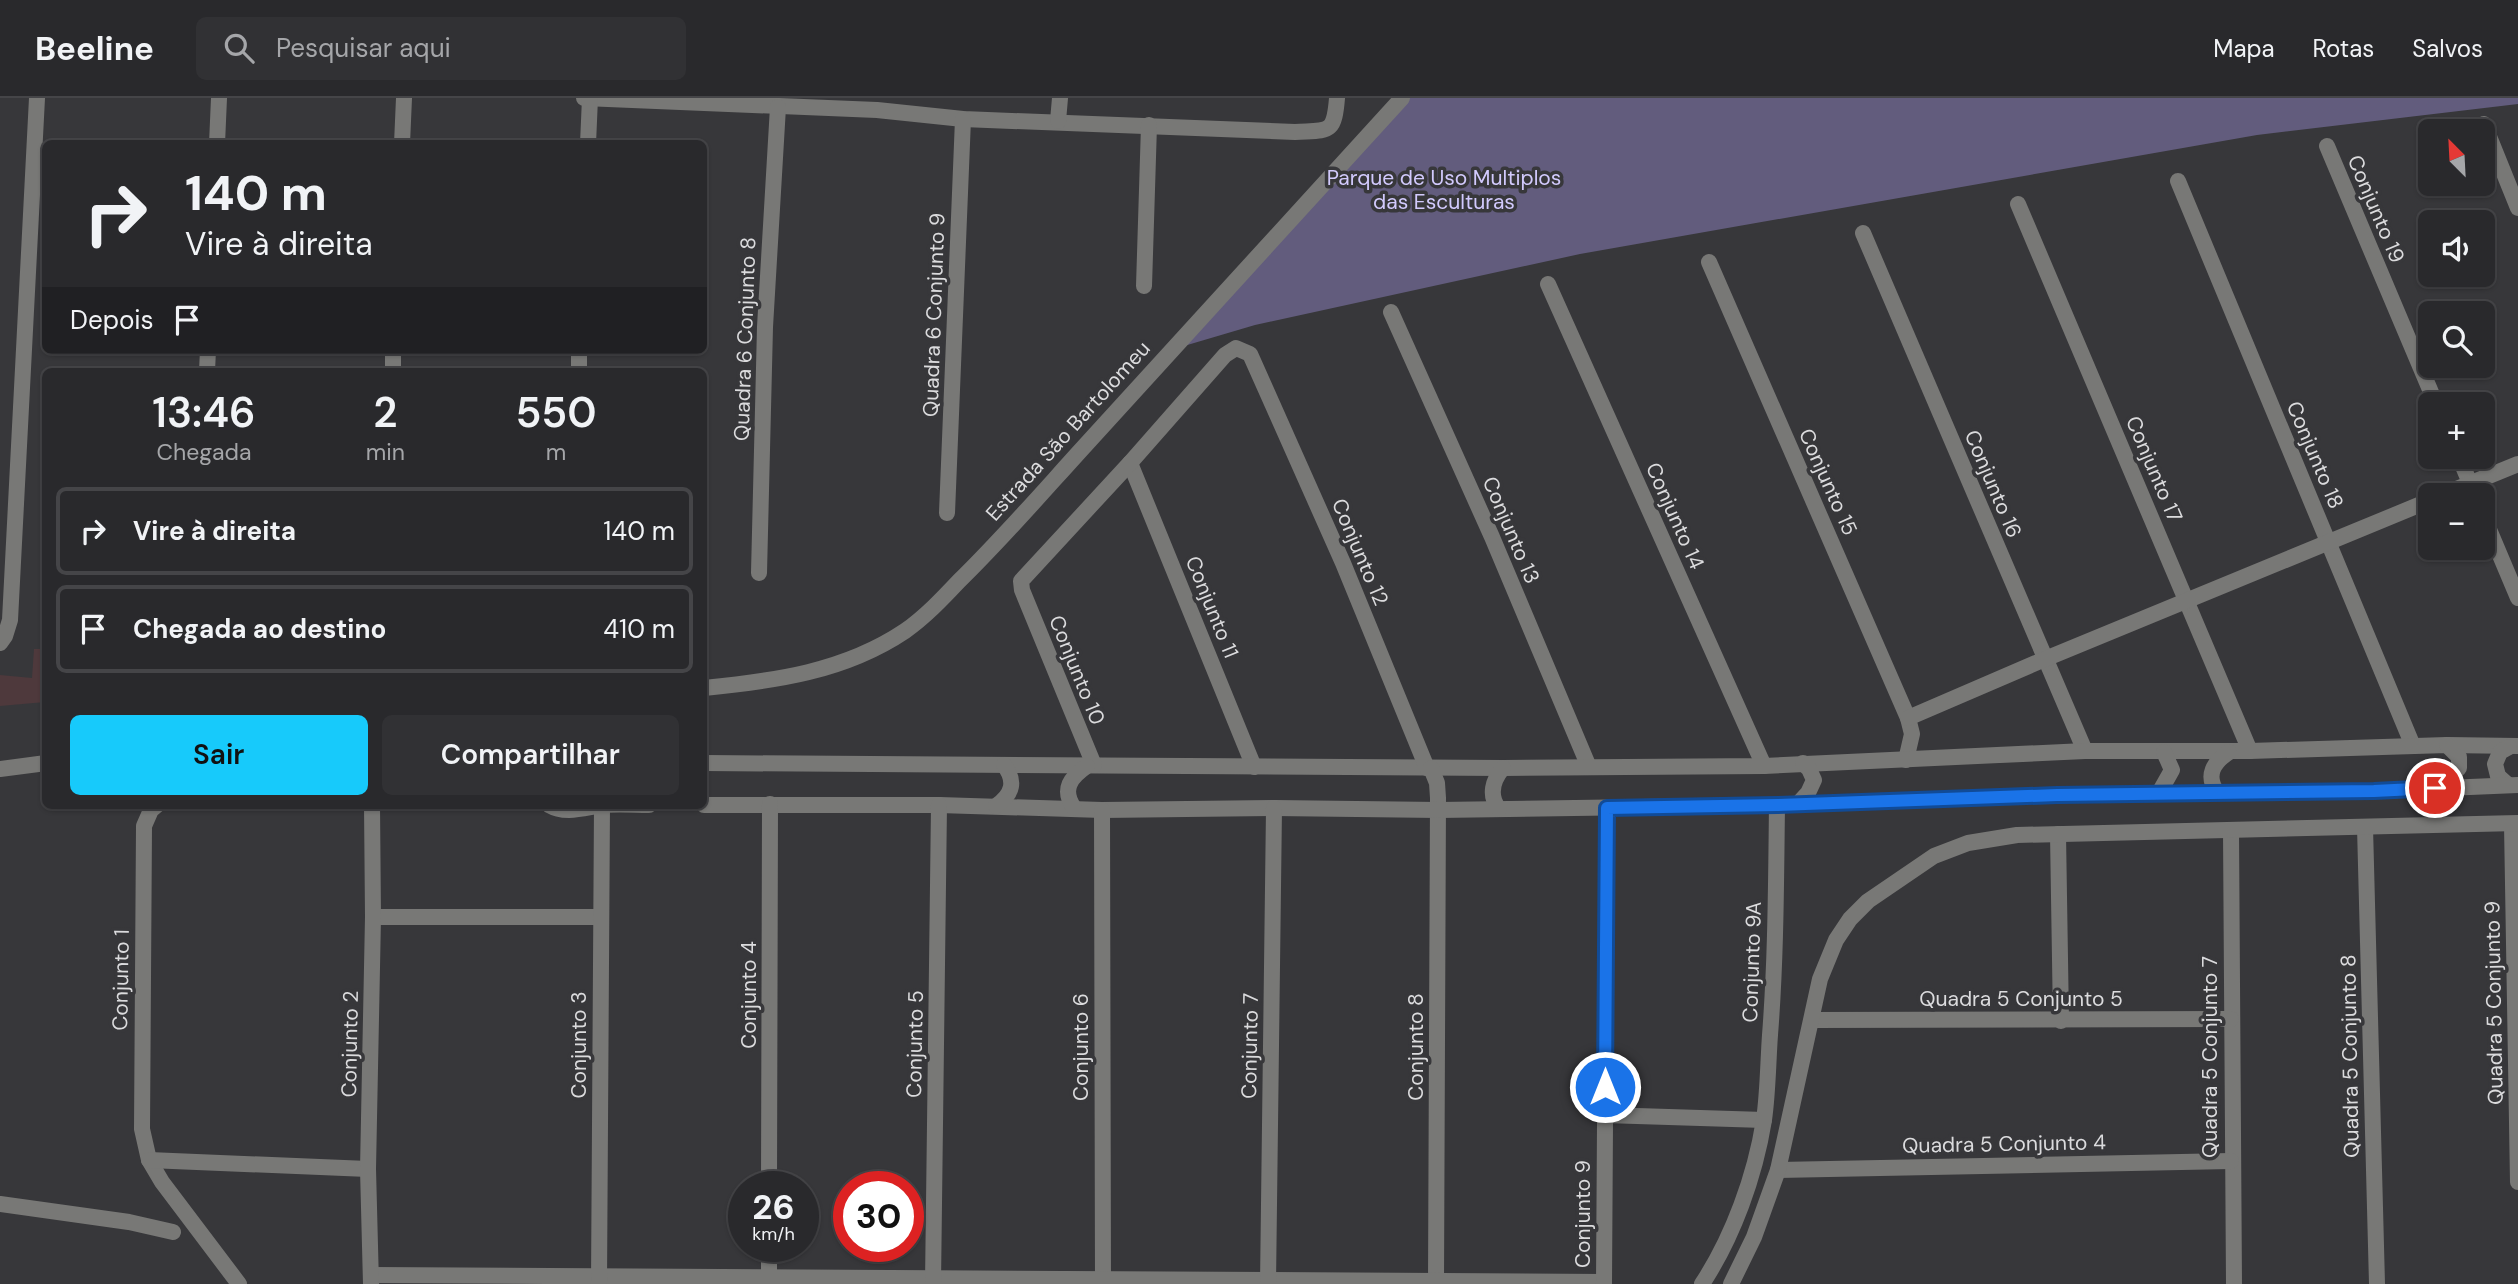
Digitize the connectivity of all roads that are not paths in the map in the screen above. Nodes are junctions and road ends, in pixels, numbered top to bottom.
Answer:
1 (37, 98) edge
2 (219, 98) edge
3 (404, 98) edge
4 (584, 98) edge
5 (590, 98) edge
6 (1060, 98) edge
7 (1331, 98) edge
8 (1338, 98) edge
9 (1402, 98) edge
10 (691, 101) edge
11 (878, 104) edge
12 (778, 107) junction
13 (963, 119) junction
14 (1058, 121) junction
15 (1149, 125) junction
16 (217, 140) edge
17 (402, 140) edge
18 (588, 140) edge
19 (2327, 146) dead end
20 (2496, 154) edge
21 (2178, 181) dead end
22 (2018, 204) dead end
23 (2518, 208) edge
24 (1863, 233) dead end
25 (1709, 262) dead end
26 (1548, 284) dead end
27 (1143, 286) dead end
28 (1391, 312) dead end
29 (2431, 392) edge
30 (1130, 463) junction
31 (2518, 464) edge
32 (2485, 483) edge
33 (2418, 505) edge
34 (947, 513) dead end
35 (2328, 542) junction
36 (2495, 543) edge
37 (758, 573) dead end
38 (2518, 598) edge
39 (2187, 601) junction
40 (0, 643) edge
41 (2045, 659) junction
42 (707, 688) edge
43 (1908, 718) junction
44 (2447, 745) junction
45 (2413, 746) junction
46 (2513, 746) edge
47 (2085, 751) junction
48 (2250, 751) junction
49 (2164, 752) junction
50 (2229, 752) junction
51 (1906, 761) junction
52 (707, 763) edge
53 (42, 764) edge
54 (1803, 764) junction
55 (1004, 765) junction
56 (1090, 765) junction
57 (1763, 766) junction
58 (1254, 767) junction
59 (1589, 767) junction
60 (1429, 768) junction
61 (1503, 768) junction
62 (0, 769) edge
63 (2513, 785) edge
64 (2435, 788) junction
65 (2217, 792) junction
66 (2159, 793) junction
67 (770, 804) junction
68 (1798, 804) junction
69 (707, 805) edge
70 (939, 805) junction
71 (1777, 805) junction
72 (996, 806) junction
73 (1074, 807) junction
74 (1274, 808) junction
75 (1607, 808) junction
76 (152, 809) edge
77 (372, 809) edge
78 (561, 809) edge
79 (587, 809) edge
80 (602, 809) edge
81 (1499, 809) junction
82 (1102, 810) junction
83 (1438, 810) junction
84 (2515, 824) edge
85 (2365, 827) junction
86 (2231, 831) junction
87 (2058, 834) junction
88 (373, 917) junction
89 (600, 917) junction
90 (2231, 1019) junction
91 (1812, 1020) junction
92 (2061, 1021) junction
93 (1605, 1115) junction
94 (1764, 1120) junction
95 (149, 1160) junction
96 (2231, 1161) junction
97 (368, 1169) junction
98 (1778, 1170) junction
99 (769, 1171) edge
100 (2518, 1182) edge
101 (0, 1204) edge
102 (173, 1232) dead end
103 (769, 1262) edge
104 (371, 1280) edge
105 (599, 1280) edge
106 (769, 1281) edge
107 (933, 1281) edge
108 (1103, 1282) edge
109 (1268, 1283) edge
110 (1436, 1283) edge
111 (1604, 1283) edge
112 (239, 1284) edge
113 (1702, 1284) edge
114 (1731, 1284) edge
115 (2234, 1284) edge
116 (2377, 1284) edge

1 - 40 street
2 - 16 street
3 - 17 street
4 - 5 street
5 - 10 street
5 - 18 street
6 - 14 street
7 - 8 street
8 - 15 street
9 - 42 street, Estrada São Bartolomeu
10 - 12 street
11 - 12 street
11 - 13 street
12 - 37 street, Quadra 6 Conjunto 8
13 - 14 street
13 - 34 street, Quadra 6 Conjunto 9
14 - 15 street
15 - 27 street
19 - 29 street, Conjunto 19
20 - 23 street
21 - 35 street, Conjunto 18
22 - 39 street, Conjunto 17
24 - 41 street, Conjunto 16
25 - 43 street, Conjunto 15
26 - 57 street, Conjunto 14
28 - 59 street, Conjunto 13
30 - 56 street, Conjunto 10
30 - 58 street, Conjunto 11
30 - 60 street, Conjunto 12
31 - 32 street
33 - 35 street
35 - 39 street
35 - 45 street, Conjunto 18
36 - 38 street
39 - 41 street
39 - 48 street, Conjunto 17
41 - 43 street
41 - 47 street, Conjunto 16
43 - 51 street
44 - 45 street
44 - 46 street
44 - 64 street
45 - 48 street
46 - 63 street
47 - 49 street
47 - 51 street
48 - 50 street
49 - 50 street
49 - 66 street
50 - 65 street
51 - 54 street
52 - 55 street
53 - 62 street
54 - 57 street
54 - 68 street
55 - 56 street
55 - 72 street
56 - 58 street
56 - 73 street
57 - 59 street
58 - 60 street
59 - 61 street
60 - 61 street
60 - 83 street, Conjunto 12
61 - 81 street
63 - 64 street
64 - 65 street
65 - 66 street
66 - 68 street
67 - 69 street
67 - 70 street
67 - 99 street, Conjunto 4
68 - 71 street
70 - 72 street
70 - 107 street, Conjunto 5
71 - 75 street
71 - 94 street, Conjunto 9A
72 - 73 street
73 - 82 street
74 - 82 street
74 - 83 street
74 - 109 street, Conjunto 7
75 - 81 street
75 - 93 street, Conjunto 9
76 - 95 street, Conjunto 1
77 - 88 street, Conjunto 2
78 - 79 street
80 - 89 street, Conjunto 3
81 - 83 street
82 - 108 street, Conjunto 6
83 - 110 street, Conjunto 8
84 - 85 street
84 - 100 street, Quadra 5 Conjunto 9
85 - 86 street
85 - 116 street, Quadra 5 Conjunto 8
86 - 87 street
86 - 90 street, Quadra 5 Conjunto 7
87 - 91 street
87 - 92 street
88 - 89 street
88 - 97 street, Conjunto 2
89 - 105 street, Conjunto 3
90 - 92 street, Quadra 5 Conjunto 5
90 - 96 street, Quadra 5 Conjunto 7
91 - 92 street, Quadra 5 Conjunto 5
91 - 98 street
93 - 94 street
93 - 111 street, Conjunto 9
94 - 113 street, Conjunto 9A
95 - 97 street
95 - 112 street
96 - 98 street, Quadra 5 Conjunto 4
96 - 115 street, Quadra 5 Conjunto 7
97 - 104 street, Conjunto 2
98 - 114 street
101 - 102 street
103 - 106 street
104 - 105 street
105 - 106 street
106 - 107 street
107 - 108 street
108 - 109 street
109 - 110 street
110 - 111 street

